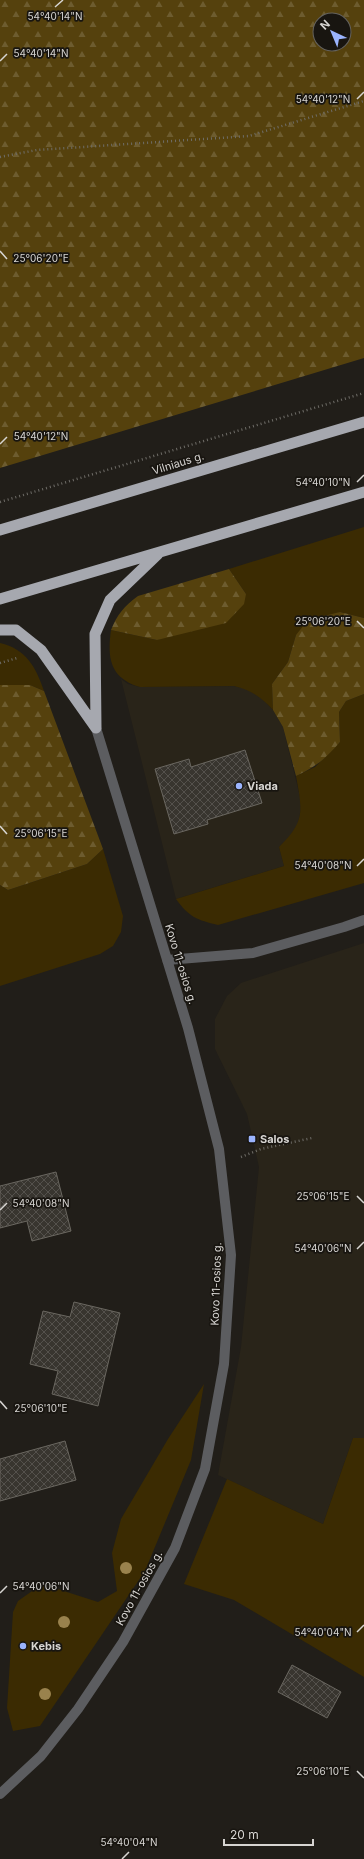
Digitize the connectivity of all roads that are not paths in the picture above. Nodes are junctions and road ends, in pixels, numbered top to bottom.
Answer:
1 (364, 422) edge
2 (364, 492) edge
3 (0, 530) edge
4 (160, 552) junction
5 (0, 599) edge
6 (0, 630) edge
7 (96, 728) junction
8 (364, 920) edge
9 (167, 960) junction
10 (0, 1794) edge

1 - 3 highway, Vilniaus g.
2 - 4 highway
4 - 5 highway
4 - 7 highway
6 - 7 highway
7 - 9 street, Kovo 11-osios g.
8 - 9 street
9 - 10 street, Kovo 11-osios g.

